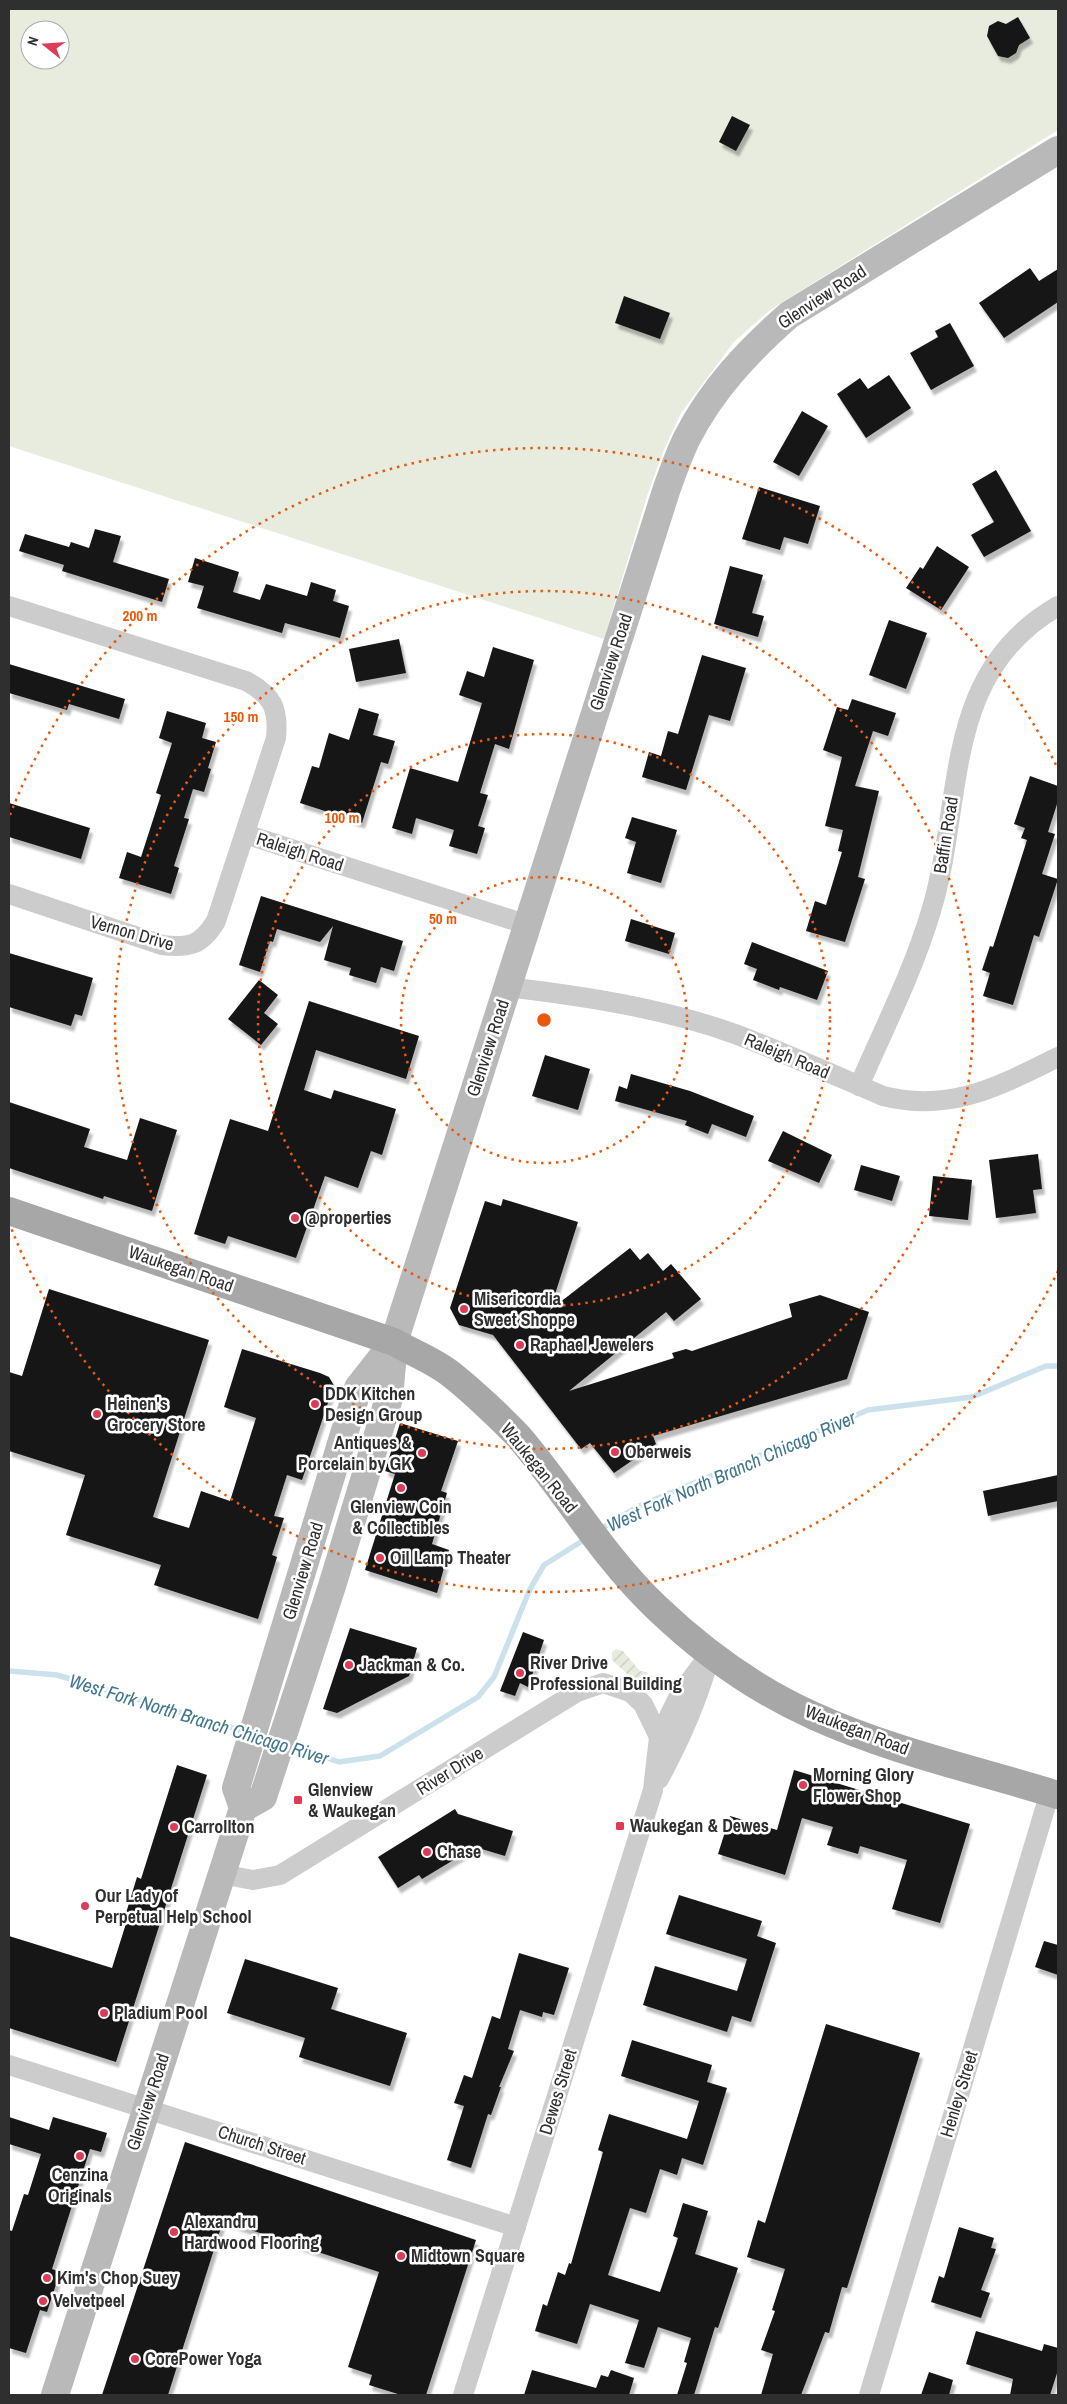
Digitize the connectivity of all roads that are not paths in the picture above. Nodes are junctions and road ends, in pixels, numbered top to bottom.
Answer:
1 (1058, 150) edge
2 (9, 606) edge
3 (1058, 606) edge
4 (245, 834) junction
5 (9, 894) edge
6 (528, 925) junction
7 (507, 987) junction
8 (1058, 1057) edge
9 (859, 1086) junction
10 (9, 1211) edge
11 (394, 1342) junction
12 (710, 1654) junction
13 (660, 1737) junction
14 (653, 1790) junction
15 (1054, 1794) edge
16 (242, 1808) junction
17 (221, 1874) junction
18 (9, 2064) edge
19 (146, 2108) junction
20 (516, 2227) junction
21 (55, 2395) edge
22 (463, 2395) edge
23 (869, 2395) edge

1 - 6 main road, Glenview Road
2 - 4 street, Raleigh Road
3 - 9 street, Baffin Road
4 - 5 street, Vernon Drive
4 - 6 street, Raleigh Road
6 - 7 main road, Glenview Road
7 - 9 street, Raleigh Road
7 - 11 main road, Glenview Road
8 - 9 street, Raleigh Road
10 - 11 main road, Waukegan Road
11 - 12 main road, Waukegan Road
11 - 16 main road, Glenview Road
11 - 16 main road, Glenview Road
12 - 13 street, Dewes Street
12 - 14 street, Dewes Street
12 - 15 main road, Waukegan Road
13 - 14 street, Dewes Street
13 - 17 street, River Drive
14 - 20 street, Dewes Street
15 - 23 street, Henley Street
16 - 17 main road, Glenview Road
17 - 19 main road, Glenview Road
18 - 19 street, Church Street
19 - 20 street, Church Street
19 - 21 main road, Glenview Road
20 - 22 street, Dewes Street

